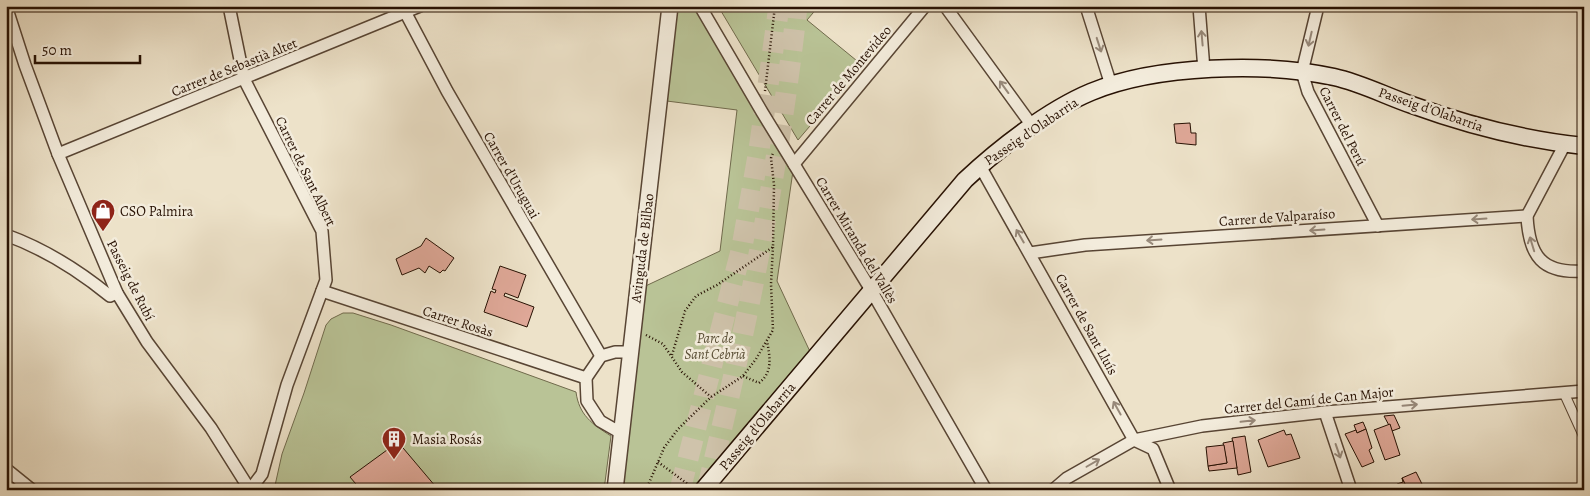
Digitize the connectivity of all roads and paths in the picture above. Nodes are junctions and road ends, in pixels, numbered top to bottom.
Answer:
1 (6, 6) edge
2 (229, 6) edge
3 (420, 6) edge
4 (670, 6) edge
5 (700, 6) edge
6 (775, 6) edge
7 (925, 6) edge
8 (945, 6) edge
9 (1086, 6) edge
10 (1199, 6) edge
11 (1318, 6) edge
12 (404, 9) edge
13 (1204, 70) junction
14 (1302, 72) junction
15 (244, 79) junction
16 (1111, 84) junction
17 (762, 112) junction
18 (1033, 127) junction
19 (1565, 144) junction
20 (783, 146) junction
21 (1584, 146) edge
22 (58, 154) junction
23 (794, 164) junction
24 (980, 166) junction
25 (1527, 216) junction
26 (1378, 226) junction
27 (6, 235) edge
28 (773, 247) junction
29 (1030, 253) junction
30 (1584, 271) edge
31 (871, 290) junction
32 (117, 292) junction
33 (322, 292) junction
34 (632, 332) junction
35 (767, 340) junction
36 (630, 352) junction
37 (601, 356) junction
38 (672, 356) junction
39 (743, 376) junction
40 (586, 378) junction
41 (1584, 392) edge
42 (1564, 393) junction
43 (711, 397) junction
44 (1325, 412) junction
45 (621, 433) junction
46 (1584, 437) edge
47 (1134, 440) junction
48 (658, 462) junction
49 (6, 469) edge
50 (32, 490) edge
51 (250, 490) edge
52 (615, 490) edge
53 (646, 490) edge
54 (695, 490) edge
55 (704, 490) edge
56 (986, 490) edge
57 (1052, 490) edge
58 (1170, 490) edge
59 (1351, 490) edge

1 - 22 street, Passeig de Rubí
2 - 15 street, Carrer de Sant Albert
3 - 12 street, Carrer de Sebastià Altet
4 - 34 street, Avinguda de Bilbao
5 - 17 street, Carrer Miranda del Vallès
6 - 17 path
7 - 23 street, Carrer de Montevideo
18 -> 8 street
9 -> 16 street
13 -> 10 street
11 -> 14 street
12 - 15 street, Carrer de Sebastià Altet
12 - 37 street, Carrer d'Uruguai
13 - 14 main road, Passeig d'Olabarria
13 - 16 main road, Passeig d'Olabarria
14 - 19 main road, Passeig d'Olabarria
14 - 26 street, Carrer del Perú
15 - 22 street, Carrer de Sebastià Altet
15 - 33 street, Carrer de Sant Albert
16 - 18 main road, Passeig d'Olabarria
17 - 20 street, Carrer Miranda del Vallès
18 - 24 main road, Passeig d'Olabarria
19 - 21 main road, Passeig d'Olabarria
19 - 25 street
20 - 23 street, Carrer Miranda del Vallès
20 - 28 path
22 - 32 street, Passeig de Rubí
23 - 31 street, Carrer Miranda del Vallès
29 -> 24 street, Carrer de Sant Lluís
24 - 31 main road, Passeig d'Olabarria
25 -> 26 street, Carrer de Valparaíso
30 -> 25 street
26 -> 29 street, Carrer de Valparaíso
27 - 32 street
28 - 35 path
28 - 38 path
47 -> 29 street, Carrer de Sant Lluís
31 - 55 main road, Passeig d'Olabarria
31 - 56 street, Carrer Miranda del Vallès
32 - 51 street, Passeig de Rubí
33 - 40 street, Carrer Rosàs
33 - 51 street, Carrer de Sant Albert
34 - 36 street, Avinguda de Bilbao
34 - 38 path
35 - 39 path
35 - 39 path
36 - 37 street
36 - 45 street, Avinguda de Bilbao
37 - 40 street
38 - 43 path
39 - 43 path
40 - 45 street
41 - 42 street, Carrer del Camí de Can Major
44 -> 42 street, Carrer del Camí de Can Major
42 - 46 street
43 - 48 path
47 -> 44 street, Carrer del Camí de Can Major
44 -> 59 street
45 - 52 street, Avinguda de Bilbao
57 -> 47 street, Carrer del Camí de Can Major
47 - 58 street, Carrer de Sant Lluís
48 - 53 path
48 - 54 path
49 - 50 street

